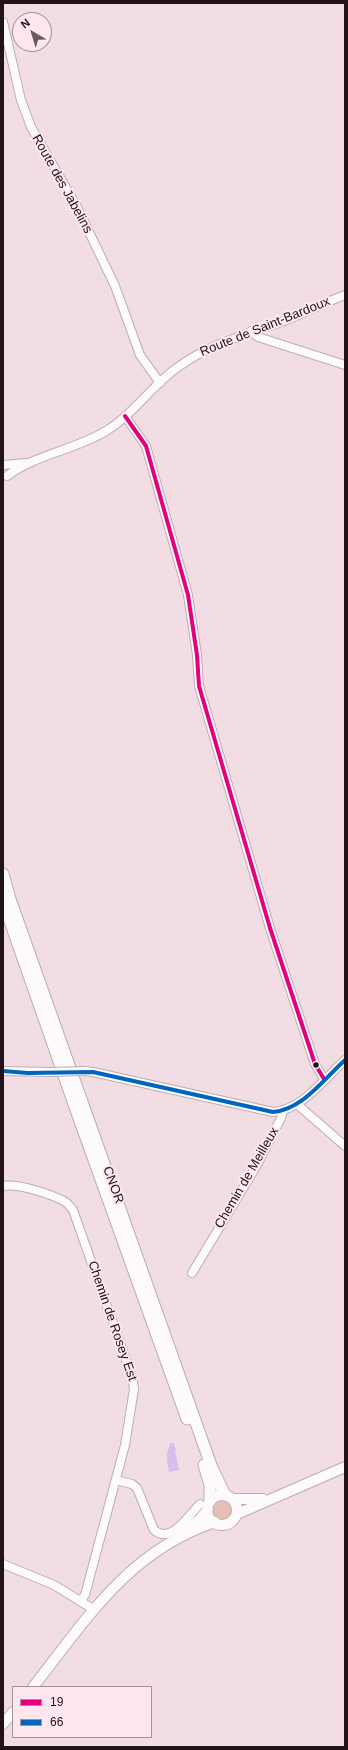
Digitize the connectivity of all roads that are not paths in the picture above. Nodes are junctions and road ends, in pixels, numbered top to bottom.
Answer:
1 (3, 22) edge
2 (345, 295) edge
3 (251, 331) junction
4 (345, 365) edge
5 (160, 383) junction
6 (125, 416) junction
7 (27, 463) junction
8 (3, 465) edge
9 (5, 479) edge
10 (3, 874) edge
11 (3, 901) edge
12 (345, 1060) edge
13 (3, 1071) edge
14 (324, 1079) junction
15 (298, 1104) junction
16 (282, 1111) junction
17 (345, 1146) edge
18 (3, 1186) edge
19 (192, 1273) dead end
20 (345, 1467) edge
21 (116, 1480) junction
22 (279, 1496) junction
23 (229, 1497) junction
24 (206, 1505) junction
25 (237, 1514) junction
26 (215, 1522) junction
27 (176, 1540) junction
28 (3, 1564) edge
29 (81, 1600) junction
30 (93, 1609) junction
31 (34, 1686) edge
32 (12, 1713) edge
33 (3, 1724) edge

1 - 5 street, Route des Jabelins
2 - 3 street, Route de Saint-Bardoux
3 - 4 street
3 - 5 street, Route de Saint-Bardoux
5 - 6 street, Route de Saint-Bardoux
6 - 7 street, Route de Saint-Bardoux
6 - 14 street
7 - 8 street, Route de Saint-Bardoux
7 - 9 street, Route de Saint-Bardoux
8 - 9 street
10 - 23 highway, CNOR
11 - 24 highway, CNOR
12 - 14 street, Chemin de Meilleux
13 - 16 street, bridge
14 - 15 street, Chemin de Meilleux
15 - 16 street, Chemin de Meilleux
15 - 17 street
16 - 19 street, Chemin de Meilleux
18 - 21 street, Chemin de Rosey Est
20 - 22 main road
21 - 24 street
21 - 29 street, Chemin de Rosey Est
22 - 23 main road
22 - 25 main road
23 - 24 main road
23 - 25 main road
24 - 26 main road
24 - 27 main road
25 - 26 main road
26 - 27 main road
27 - 30 main road
28 - 29 street
29 - 30 street
30 - 31 main road
32 - 33 main road

